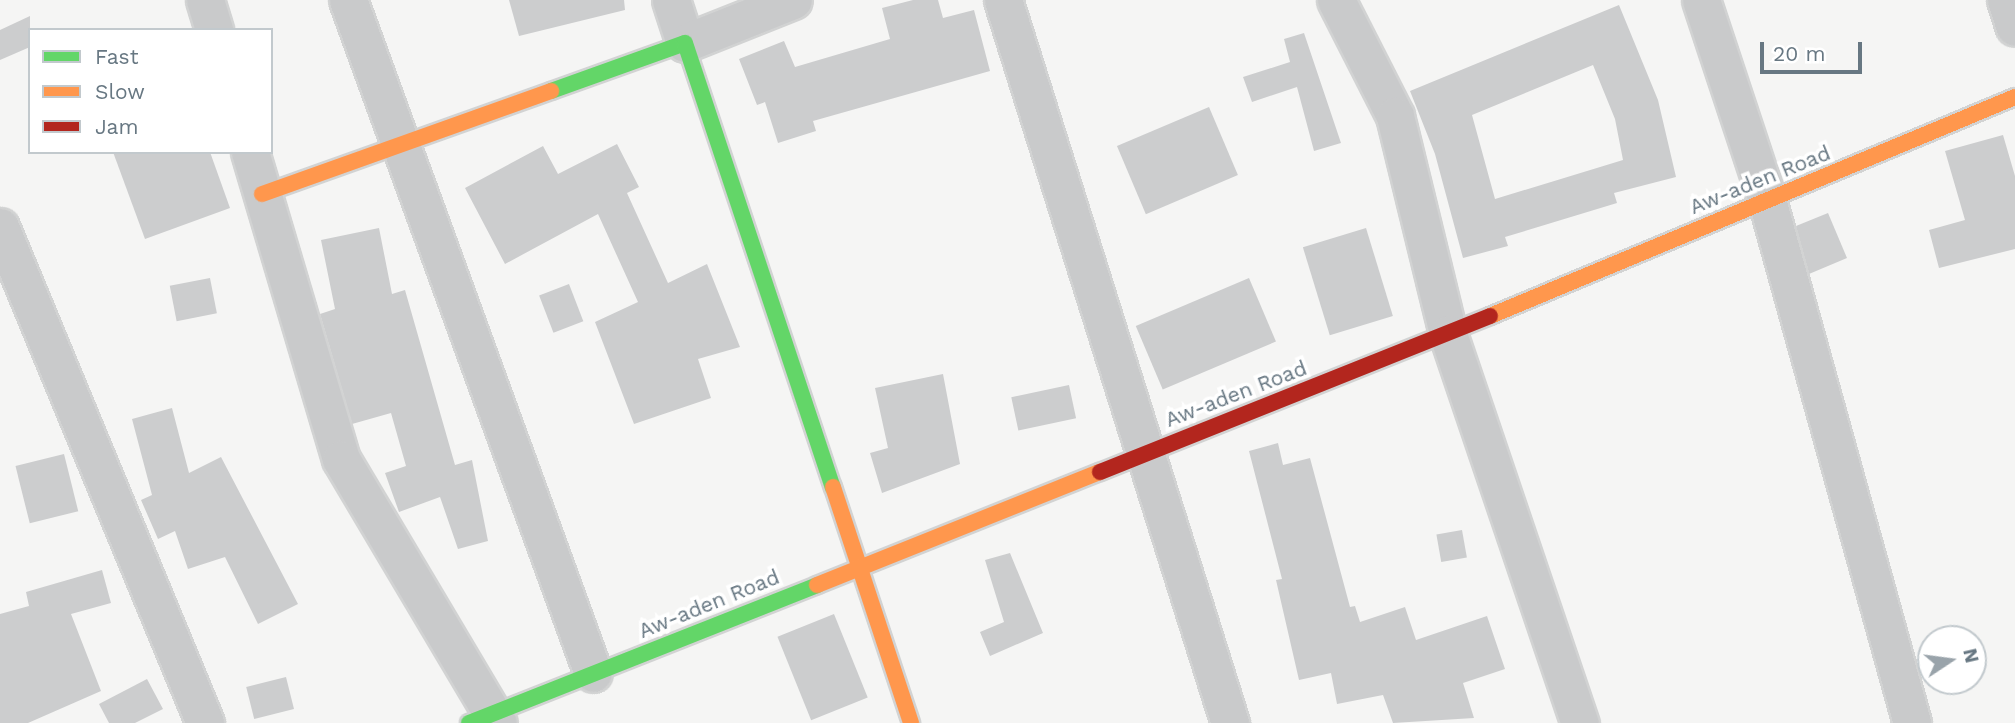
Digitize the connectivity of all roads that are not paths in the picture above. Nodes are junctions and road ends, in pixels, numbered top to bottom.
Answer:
1 (205, 0) edge
2 (348, 0) edge
3 (671, 0) edge
4 (793, 0) edge
5 (1003, 0) edge
6 (1336, 0) edge
7 (1701, 0) edge
8 (2006, 0) edge
9 (2015, 27) edge
10 (213, 28) edge
11 (685, 43) junction
12 (2015, 97) edge
13 (403, 144) junction
14 (251, 154) edge
15 (262, 194) junction
16 (1767, 200) junction
17 (0, 227) edge
18 (1448, 334) junction
19 (1142, 453) junction
20 (862, 565) junction
21 (593, 673) junction
22 (205, 723) edge
23 (469, 723) edge
24 (498, 723) edge
25 (911, 723) edge
26 (1230, 723) edge
27 (1580, 723) edge
28 (1912, 723) edge

1 - 10 street
2 - 13 street
3 - 11 street
4 - 11 street
5 - 19 street
6 - 18 street
7 - 16 street
8 - 9 street
11 - 13 street
11 - 20 street
12 - 16 street, Aw-aden Road
13 - 15 street
13 - 21 street
14 - 15 street
15 - 24 street
16 - 18 street, Aw-aden Road
16 - 28 street
17 - 22 street
18 - 19 street, Aw-aden Road
18 - 27 street
19 - 20 street, Aw-aden Road
19 - 26 street
20 - 21 street, Aw-aden Road
20 - 25 street
21 - 23 street, Aw-aden Road

